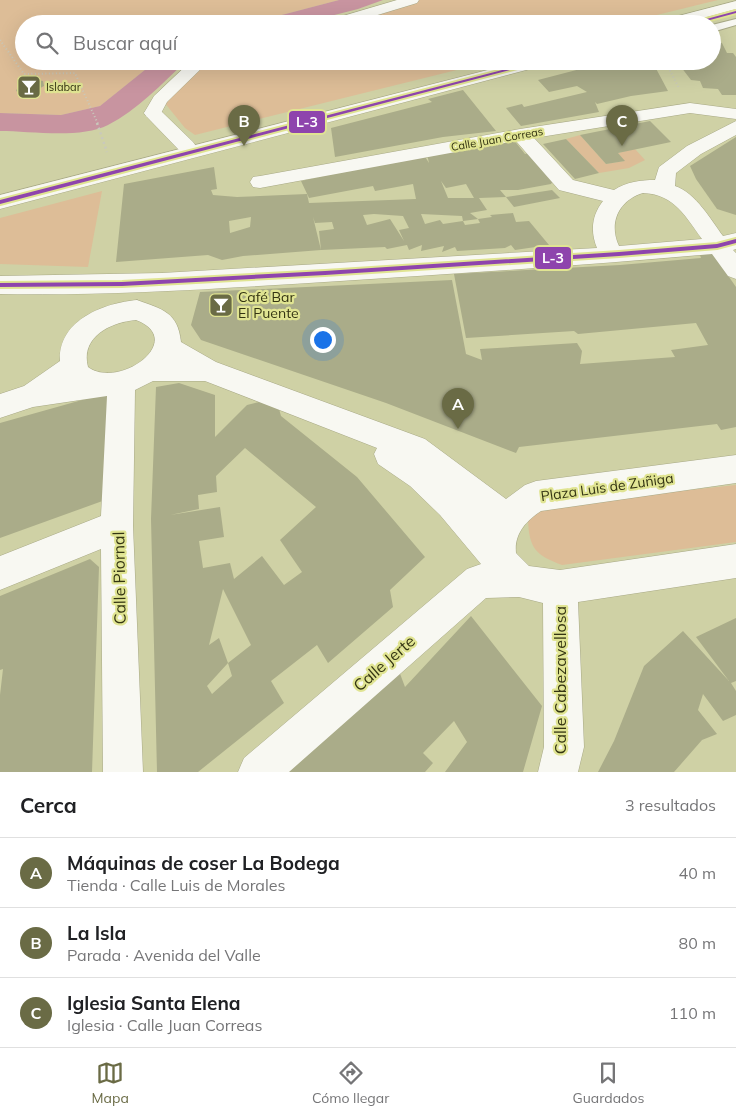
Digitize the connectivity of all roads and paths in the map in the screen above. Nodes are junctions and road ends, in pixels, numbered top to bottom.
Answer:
1 (412, 0) edge
2 (736, 5) edge
3 (736, 12) edge
4 (361, 15) edge
5 (698, 15) edge
6 (721, 16) edge
7 (736, 22) edge
8 (721, 26) edge
9 (0, 40) edge
10 (15, 61) edge
11 (21, 70) edge
12 (192, 70) edge
13 (482, 70) edge
14 (509, 70) edge
15 (670, 70) edge
16 (690, 108) junction
17 (736, 114) edge
18 (736, 127) edge
19 (102, 134) dead end
20 (520, 134) junction
21 (186, 146) junction
22 (260, 182) dead end
23 (665, 189) junction
24 (0, 194) edge
25 (617, 198) junction
26 (0, 202) edge
27 (726, 243) edge
28 (612, 256) junction
29 (736, 270) edge
30 (206, 280) junction
31 (0, 285) edge
32 (102, 286) junction
33 (60, 287) junction
34 (140, 312) junction
35 (87, 329) junction
36 (167, 346) junction
37 (74, 366) junction
38 (150, 370) junction
39 (206, 370) junction
40 (109, 384) junction
41 (32, 395) junction
42 (0, 406) edge
43 (302, 407) junction
44 (736, 469) edge
45 (509, 520) junction
46 (118, 526) junction
47 (736, 561) edge
48 (0, 573) edge
49 (513, 574) junction
50 (560, 587) junction
51 (124, 772) edge
52 (258, 772) edge
53 (558, 772) edge

1 - 4 street
2 - 5 street
3 - 6 street
7 - 8 lane
9 - 10 path
11 - 19 path
12 - 21 street
13 - 21 street
14 - 26 street
15 - 16 path
16 - 17 street, Calle Juan Correas
16 - 20 street, Calle Juan Correas
18 - 23 street
20 - 22 street, Calle Juan Correas
20 - 25 street
21 - 24 street
23 - 25 street
23 - 27 street
25 - 28 street
27 - 28 street
27 - 29 street
28 - 30 street
30 - 32 street
30 - 34 street
31 - 33 street
32 - 33 street
32 - 34 street
33 - 35 street
34 - 35 street
34 - 36 street
35 - 37 street
36 - 38 street
36 - 39 street
37 - 40 street
37 - 41 street
38 - 39 street
38 - 40 street
39 - 43 street
40 - 41 street
40 - 46 street, Calle Piornal
41 - 42 street
43 - 45 street
43 - 49 street
44 - 45 street, Plaza Luis de Zuñiga
45 - 49 street, Plaza Luis de Zuñiga
46 - 48 street
46 - 51 street, Calle Piornal
47 - 50 street
49 - 50 street
49 - 52 street, Calle Jerte
50 - 53 street, Calle Cabezavellosa

